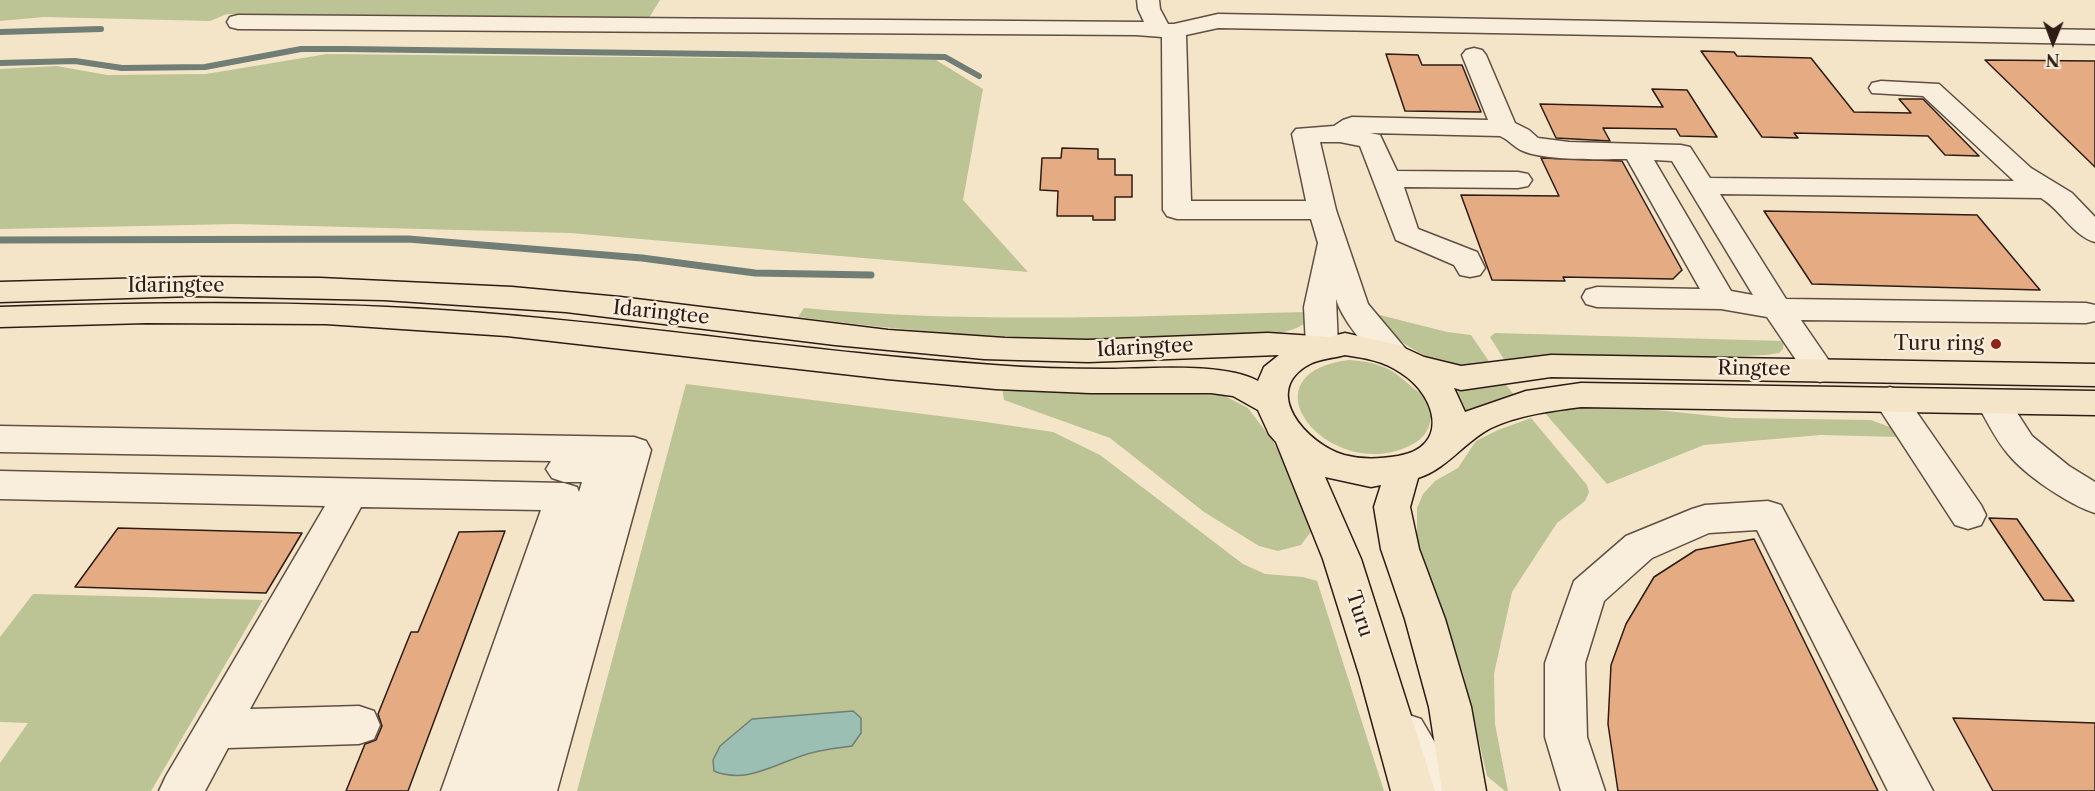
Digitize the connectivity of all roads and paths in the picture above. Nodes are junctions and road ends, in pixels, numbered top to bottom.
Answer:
1 (683, 0) edge
2 (1148, 0) edge
3 (238, 22) dead end
4 (672, 25) junction
5 (1167, 30) junction
6 (2095, 37) edge
7 (1474, 56) dead end
8 (1881, 88) dead end
9 (1504, 128) junction
10 (1340, 134) junction
11 (1635, 151) junction
12 (1387, 179) junction
13 (1518, 180) dead end
14 (1703, 186) junction
15 (2048, 190) junction
16 (1322, 210) junction
17 (2095, 234) edge
18 (1331, 242) junction
19 (1470, 268) dead end
20 (0, 292) edge
21 (1597, 297) dead end
22 (1721, 299) junction
23 (1777, 309) junction
24 (2086, 313) dead end
25 (0, 317) edge
26 (1322, 346) junction
27 (1405, 360) junction
28 (1820, 370) junction
29 (2095, 375) edge
30 (1890, 399) junction
31 (1270, 402) junction
32 (1993, 402) junction
33 (2095, 403) edge
34 (0, 439) edge
35 (1293, 442) junction
36 (1443, 444) junction
37 (0, 460) edge
38 (1404, 470) junction
39 (2057, 476) junction
40 (2095, 476) edge
41 (0, 485) edge
42 (351, 492) junction
43 (2095, 499) edge
44 (1968, 515) dead end
45 (1380, 677) junction
46 (359, 725) dead end
47 (216, 729) junction
48 (181, 791) edge
49 (463, 791) edge
50 (506, 791) edge
51 (535, 791) edge
52 (1413, 791) edge
53 (1448, 791) edge
54 (1464, 791) edge
55 (1583, 791) edge
56 (1911, 791) edge

1 - 4 street
2 - 5 street
3 - 4 street
4 - 5 street
5 - 6 street
5 - 16 street
7 - 9 street
8 - 15 street
9 - 10 street
9 - 11 street
10 - 12 street
10 - 16 street
11 - 14 street
11 - 22 street
12 - 13 street
12 - 19 street
14 - 15 street
14 - 23 street
15 - 17 street
16 - 18 street
18 - 26 street
18 - 27 street
20 - 26 main road, Idaringtee
21 - 22 street
22 - 23 street
23 - 24 street
23 - 28 street
25 - 31 main road, Idaringtee
26 - 27 main road
26 - 31 main road
27 - 28 main road, Ringtee
27 - 36 main road
28 - 29 main road, Ringtee
30 - 32 main road, Ringtee
30 - 36 main road, Ringtee
30 - 44 street
31 - 35 main road
32 - 33 main road, Ringtee
32 - 39 street
34 - 51 street
35 - 38 main road
35 - 45 main road, Turu
36 - 38 main road
37 - 50 street
38 - 54 main road
39 - 40 street
39 - 43 street
41 - 42 street
42 - 47 street
42 - 49 street
45 - 52 main road, Turu
45 - 53 street
46 - 47 street
47 - 48 street
55 - 56 street

